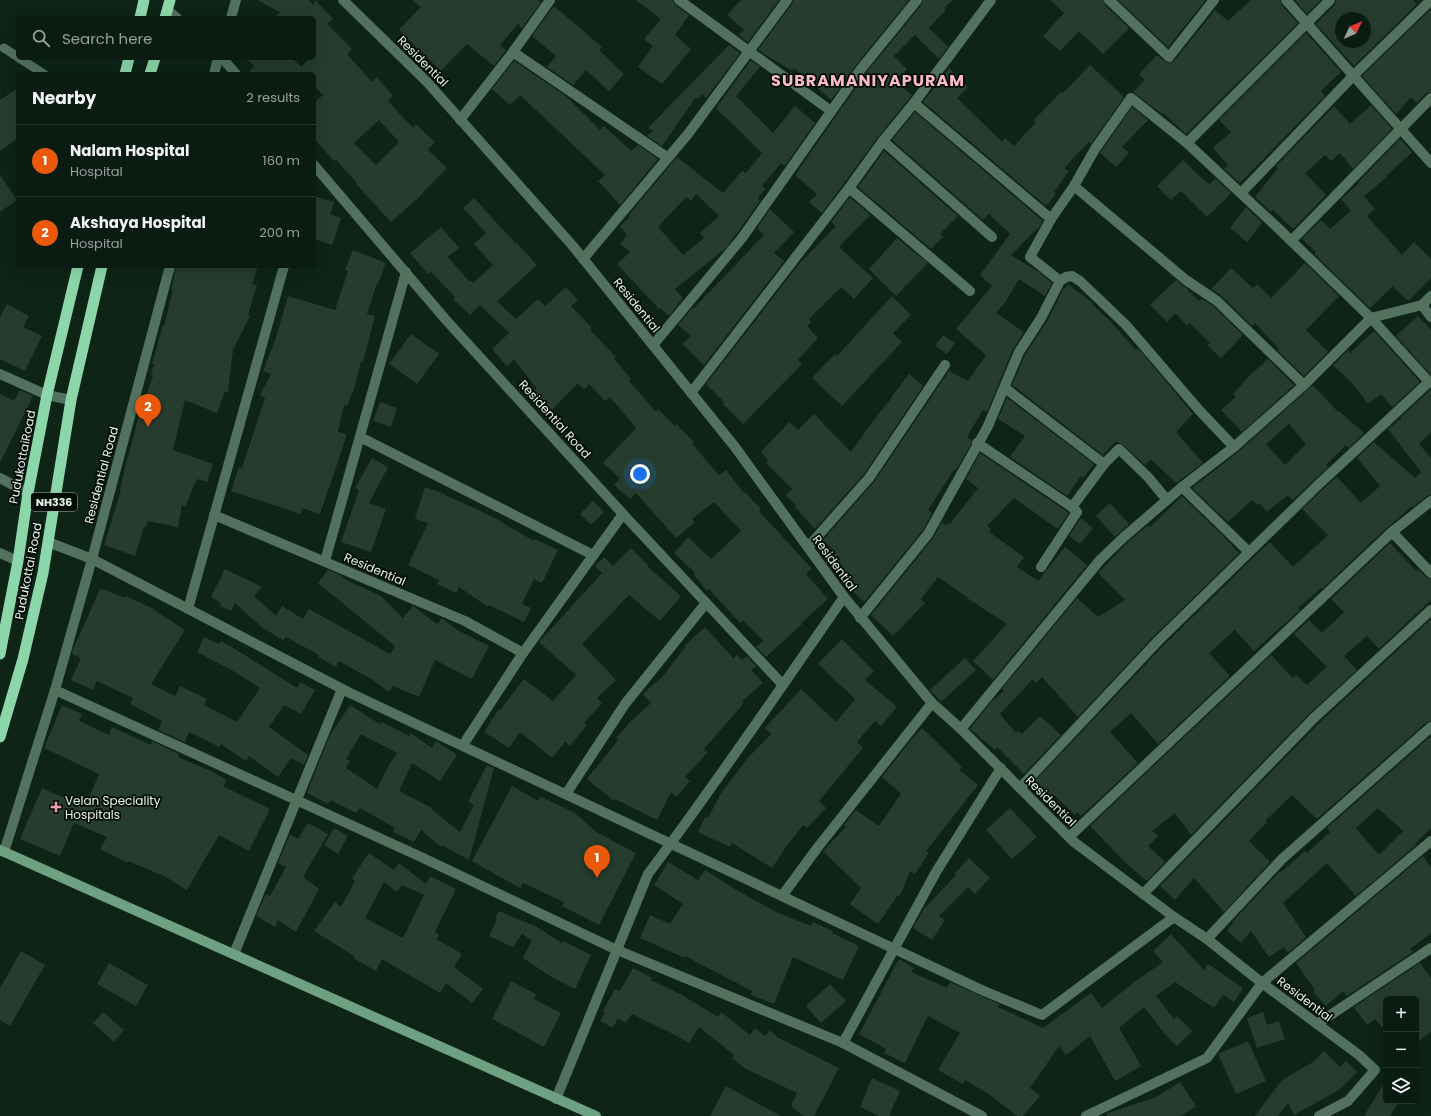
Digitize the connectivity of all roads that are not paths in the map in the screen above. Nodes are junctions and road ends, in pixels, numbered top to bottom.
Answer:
1 (144, 0) edge
2 (236, 0) edge
3 (343, 0) edge
4 (550, 0) edge
5 (679, 0) edge
6 (787, 0) edge
7 (917, 0) edge
8 (991, 0) edge
9 (1109, 0) edge
10 (1214, 0) edge
11 (1286, 0) edge
12 (1330, 0) edge
13 (1431, 0) edge
14 (140, 16) edge
15 (232, 16) edge
16 (1307, 22) junction
17 (4, 48) dead end
18 (749, 51) junction
19 (513, 52) junction
20 (16, 56) edge
21 (22, 60) edge
22 (128, 60) edge
23 (154, 60) edge
24 (218, 60) edge
25 (224, 60) edge
26 (41, 72) edge
27 (126, 72) edge
28 (151, 72) edge
29 (214, 72) edge
30 (234, 72) edge
31 (1354, 75) junction
32 (1431, 98) edge
33 (914, 103) junction
34 (832, 111) junction
35 (460, 120) junction
36 (1401, 129) junction
37 (883, 141) junction
38 (1187, 144) junction
39 (668, 158) junction
40 (1431, 162) edge
41 (316, 167) edge
42 (1074, 186) junction
43 (849, 188) junction
44 (1240, 193) junction
45 (1051, 219) junction
46 (992, 237) dead end
47 (1291, 241) junction
48 (583, 259) junction
49 (78, 268) edge
50 (102, 268) edge
51 (168, 268) edge
52 (283, 268) edge
53 (406, 272) junction
54 (1060, 281) junction
55 (970, 291) dead end
56 (1431, 296) edge
57 (1422, 305) junction
58 (1431, 317) edge
59 (1371, 318) junction
60 (653, 345) junction
61 (944, 365) dead end
62 (0, 374) edge
63 (1304, 385) junction
64 (1004, 388) junction
65 (691, 392) junction
66 (47, 395) junction
67 (71, 400) junction
68 (360, 437) junction
69 (977, 443) junction
70 (1234, 447) junction
71 (1104, 464) junction
72 (0, 478) edge
73 (1182, 487) junction
74 (28, 493) junction
75 (1167, 500) junction
76 (1431, 501) edge
77 (1072, 507) junction
78 (623, 514) junction
79 (214, 515) junction
80 (1392, 532) junction
81 (48, 542) junction
82 (808, 547) junction
83 (1249, 552) junction
84 (0, 553) edge
85 (593, 556) junction
86 (92, 560) junction
87 (18, 561) junction
88 (325, 561) junction
89 (1041, 567) dead end
90 (1431, 573) edge
91 (844, 597) junction
92 (706, 603) junction
93 (188, 609) junction
94 (1431, 610) edge
95 (860, 618) junction
96 (523, 653) junction
97 (0, 654) edge
98 (783, 685) junction
99 (342, 689) junction
100 (55, 690) junction
101 (932, 703) junction
102 (1431, 727) edge
103 (961, 729) junction
104 (0, 737) edge
105 (463, 745) junction
106 (1001, 768) junction
107 (1020, 788) junction
108 (566, 794) junction
109 (296, 801) junction
110 (1069, 837) junction
111 (1431, 841) edge
112 (671, 844) junction
113 (2, 851) edge
114 (1143, 894) junction
115 (782, 896) junction
116 (1174, 917) junction
117 (1207, 939) junction
118 (1431, 948) edge
119 (894, 949) junction
120 (618, 950) junction
121 (234, 954) junction
122 (1262, 983) junction
123 (1317, 1024) junction
124 (843, 1043) junction
125 (556, 1099) junction
126 (596, 1116) edge
127 (982, 1116) edge
128 (1086, 1116) edge
129 (1319, 1116) edge

1 - 14 highway
2 - 15 street
3 - 35 street, Residential
4 - 19 street
5 - 18 street
6 - 18 street
7 - 34 street
8 - 33 street
9 - 10 street
11 - 16 street
12 - 16 street
13 - 31 street
16 - 31 street
16 - 38 street
17 - 20 lane
18 - 34 street
18 - 39 street
19 - 35 street
19 - 39 street
21 - 26 lane
22 - 27 highway
23 - 28 highway
24 - 29 street
25 - 30 street
31 - 36 street
31 - 44 street
32 - 36 street
33 - 37 street
33 - 45 street
34 - 60 street
35 - 48 street, Residential
36 - 40 street
36 - 47 street
37 - 43 street
37 - 46 street
38 - 42 street
38 - 44 street
39 - 48 street
41 - 53 street, Residential Road
42 - 45 street
42 - 63 street
43 - 55 street
43 - 65 street
44 - 47 street
45 - 54 street
47 - 59 street
48 - 60 street, Residential
49 - 66 highway, PudukottaiRoad / NH336
50 - 67 highway, Pudukottai Road / NH336
51 - 86 street, Residential Road
52 - 79 street
53 - 68 street
53 - 78 street, Residential Road
54 - 64 street
54 - 70 street
56 - 57 street
57 - 58 street
57 - 59 street
59 - 63 street
59 - 83 street
60 - 65 street, Residential
61 - 82 street
62 - 66 street
63 - 70 street
64 - 69 street
64 - 71 street
65 - 82 street, Residential
66 - 67 street
66 - 74 highway, PudukottaiRoad / NH336
67 - 81 highway, Pudukottai Road / NH336
68 - 85 street
68 - 88 street
69 - 77 street
69 - 95 street
70 - 73 street
71 - 75 street
71 - 77 street
72 - 74 street
73 - 75 street
73 - 83 street
74 - 87 highway, PudukottaiRoad / NH336
75 - 103 street
76 - 80 street
77 - 89 street
78 - 85 street
78 - 92 street, Residential Road
79 - 88 street, Residential
79 - 93 street
80 - 90 street
80 - 110 street
81 - 86 street
81 - 104 highway, Pudukottai Road / NH336
82 - 91 street, Residential
83 - 107 street
84 - 87 street
85 - 96 street
86 - 93 street
86 - 100 street, Residential Road
87 - 97 highway, PudukottaiRoad / NH336
88 - 96 street, Residential
91 - 95 street, Residential
91 - 98 street
92 - 98 street, Residential Road
92 - 108 street
93 - 99 street
94 - 114 street
95 - 101 street, Residential
96 - 105 street
98 - 112 street
99 - 105 street
99 - 109 street
100 - 109 street
100 - 113 street, Residential Road
101 - 103 street, Residential
101 - 115 street
102 - 117 street
103 - 106 street, Residential
105 - 108 street
106 - 107 street, Residential
106 - 119 street
107 - 110 street, Residential
108 - 112 street
109 - 120 street
109 - 121 street
110 - 114 street, Residential
111 - 122 street
112 - 115 street
112 - 120 street
113 - 121 main road
114 - 116 street, Residential
115 - 119 street
116 - 117 street, Residential
116 - 119 street
117 - 122 street, Residential
118 - 123 street
119 - 124 street
120 - 124 street
120 - 125 street
121 - 125 main road
122 - 123 street, Residential
122 - 128 street
123 - 129 street, Residential
124 - 127 street
125 - 126 main road

